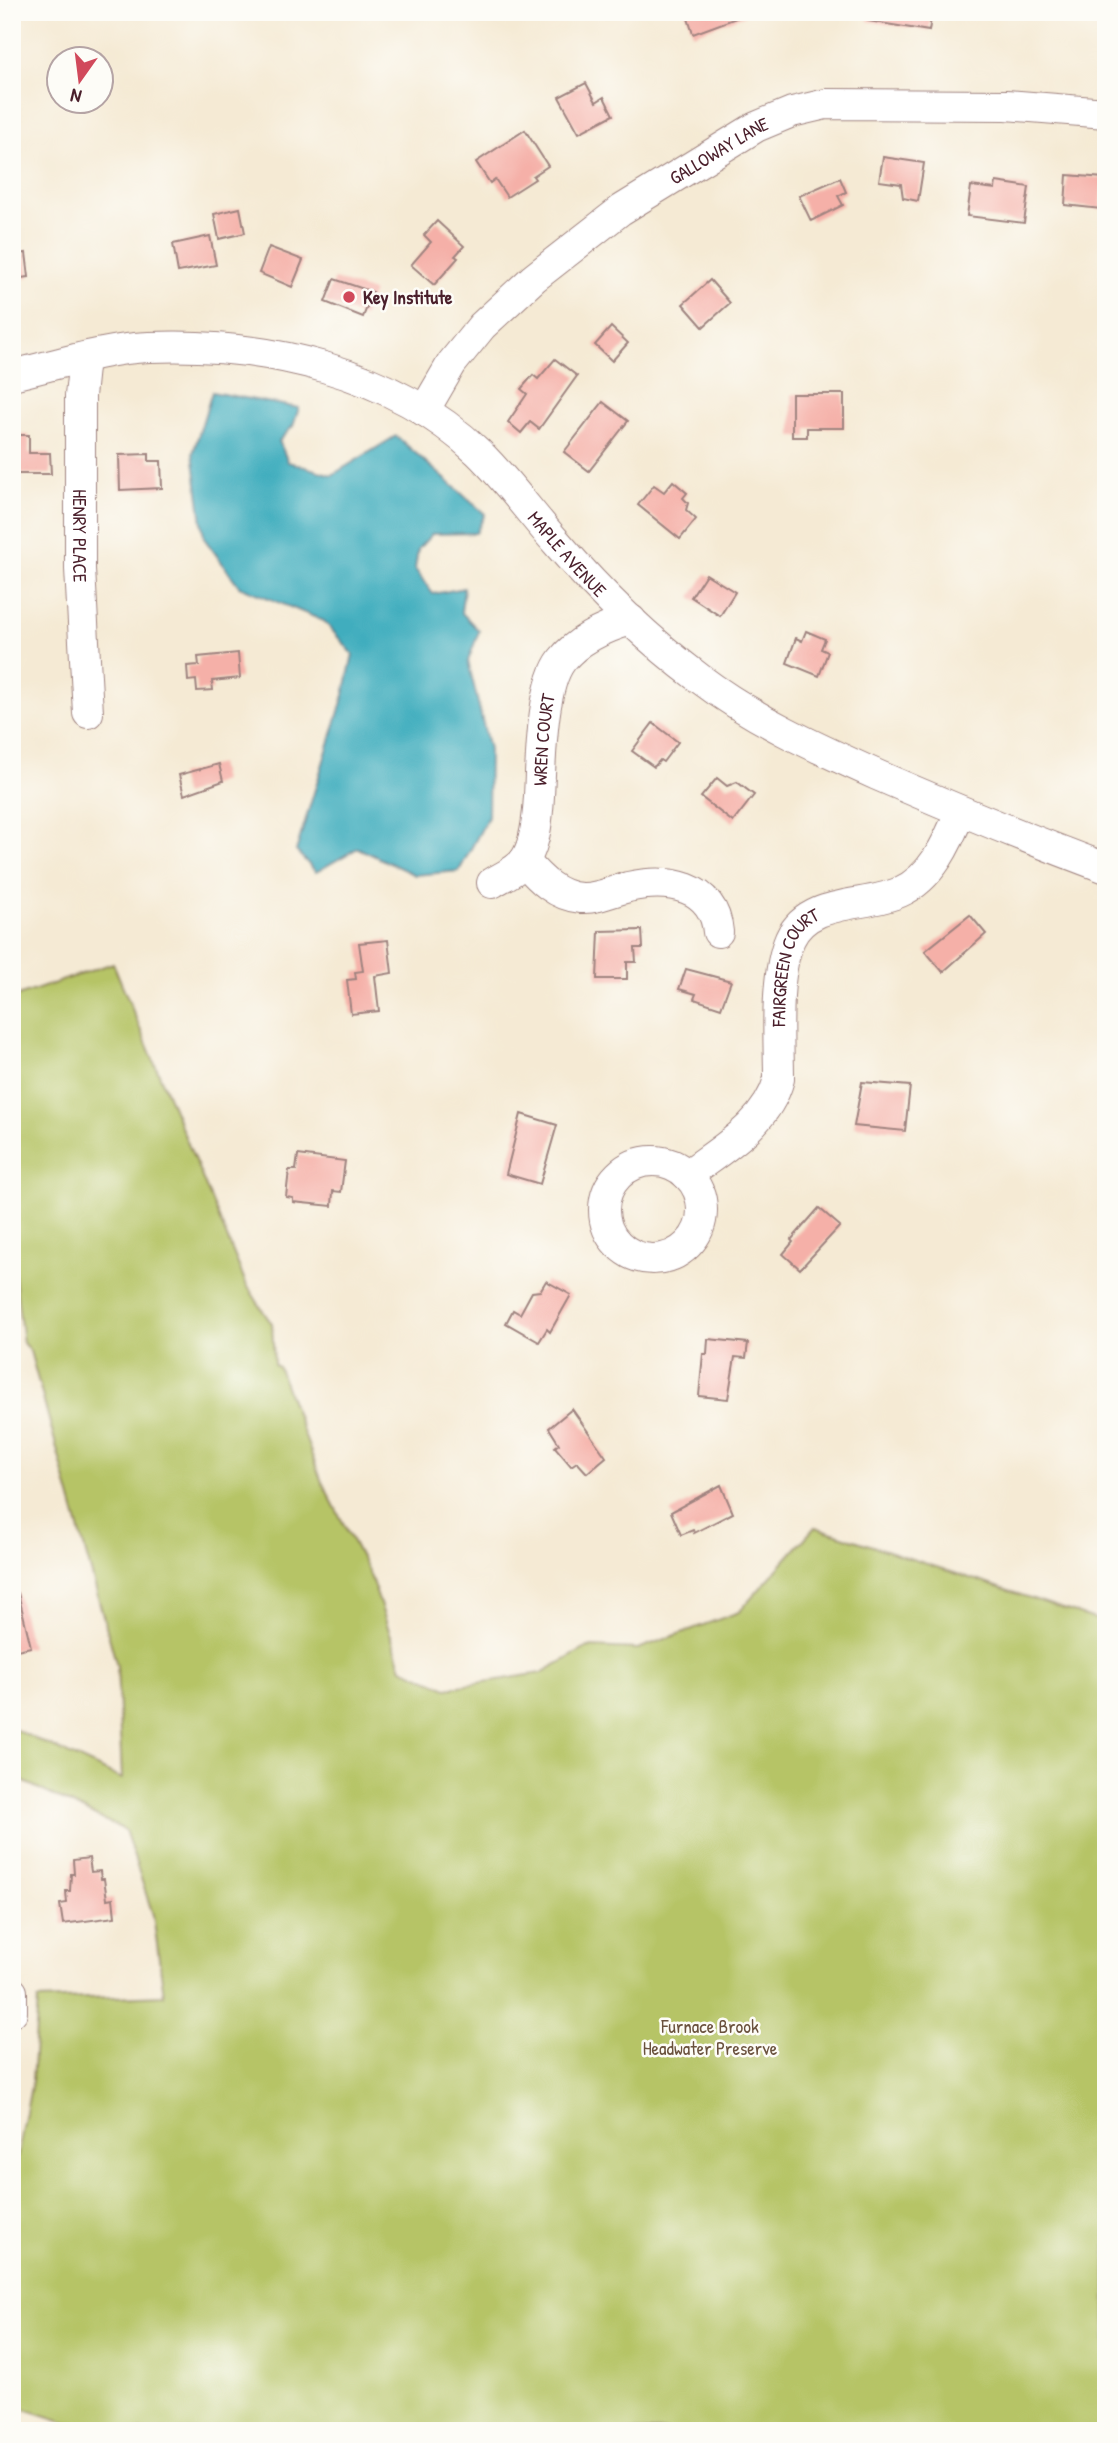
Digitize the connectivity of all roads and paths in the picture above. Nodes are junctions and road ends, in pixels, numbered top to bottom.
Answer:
1 (1106, 113) edge
2 (84, 358) junction
3 (12, 375) edge
4 (424, 411) junction
5 (631, 620) junction
6 (88, 713) dead end
7 (960, 812) junction
8 (524, 861) junction
9 (1106, 868) edge
10 (492, 883) dead end
11 (718, 932) dead end
12 (687, 1175) dead end
13 (12, 1992) edge
14 (12, 2012) edge

1 - 4 street, GALLOWAY LANE
2 - 3 street, MAPLE AVENUE
2 - 4 street, MAPLE AVENUE
2 - 6 street, HENRY PLACE
4 - 5 street, MAPLE AVENUE
5 - 7 street, MAPLE AVENUE
5 - 8 street, WREN COURT
7 - 9 street, MAPLE AVENUE
7 - 12 street, FAIRGREEN COURT
8 - 10 street
8 - 11 street
13 - 14 street

